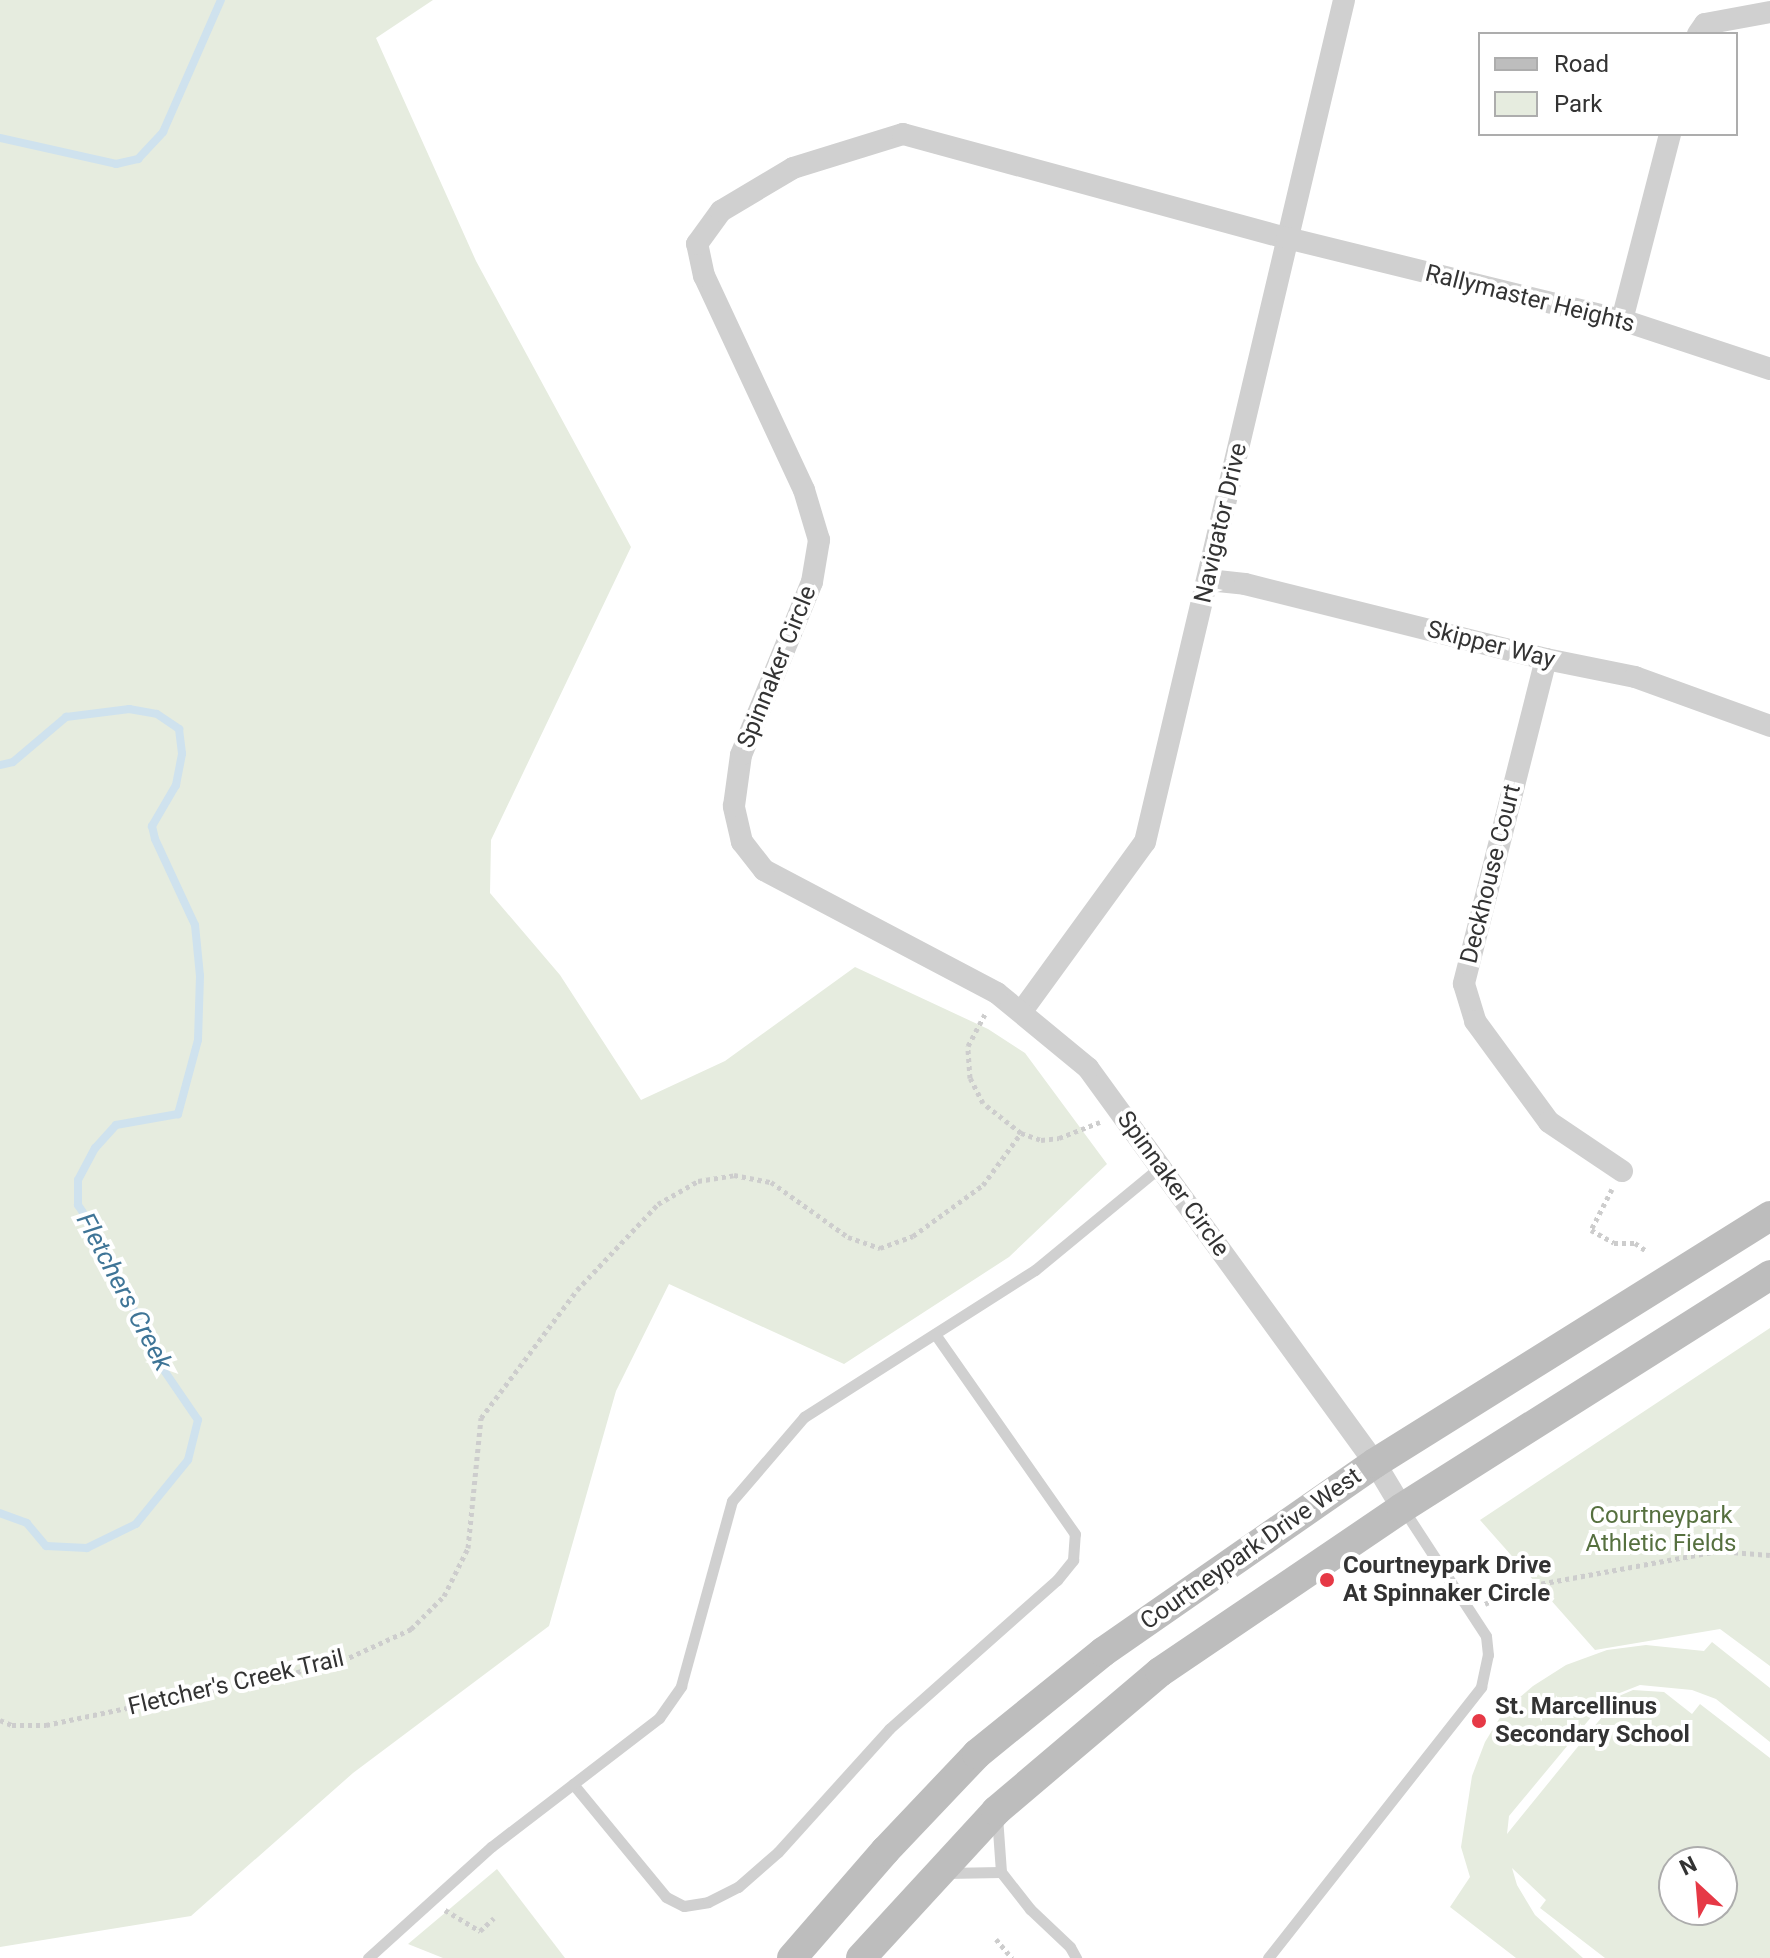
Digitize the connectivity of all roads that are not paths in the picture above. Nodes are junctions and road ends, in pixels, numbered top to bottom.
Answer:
1 (1344, 0) edge
2 (1770, 12) edge
3 (1699, 32) edge
4 (1669, 136) edge
5 (1287, 238) junction
6 (1622, 320) junction
7 (1770, 369) edge
8 (1208, 580) junction
9 (1546, 659) junction
10 (1770, 726) edge
11 (1022, 1011) junction
12 (1161, 1166) junction
13 (1622, 1171) road end
14 (1770, 1216) edge
15 (1770, 1275) edge
16 (935, 1334) junction
17 (1375, 1463) junction
18 (1402, 1508) junction
19 (573, 1784) junction
20 (996, 1811) junction
21 (1001, 1872) junction
22 (938, 1873) junction
23 (368, 1958) edge
24 (792, 1958) edge
25 (861, 1958) edge
26 (1076, 1958) edge
27 (1268, 1958) edge

1 - 5 street, Navigator Drive
2 - 3 street
4 - 6 street
5 - 6 street, Rallymaster Heights
5 - 8 street, Navigator Drive
5 - 11 street, Spinnaker Circle
6 - 7 street, Rallymaster Heights
8 - 9 street, Skipper Way
8 - 11 street, Navigator Drive
9 - 10 street, Skipper Way
9 - 13 street, Deckhouse Court
11 - 12 street, Spinnaker Circle
12 - 16 lane
12 - 17 street, Spinnaker Circle
14 - 17 main road, Courtneypark Drive West
15 - 18 main road, Courtneypark Drive West
16 - 19 lane
16 - 19 lane
17 - 18 street, Spinnaker Circle
17 - 24 main road, Courtneypark Drive West
18 - 20 main road, Courtneypark Drive West
18 - 27 lane
19 - 23 lane
20 - 21 lane
20 - 22 main road, Courtneypark Drive West
21 - 22 lane
21 - 26 lane
22 - 25 main road, Courtneypark Drive West

